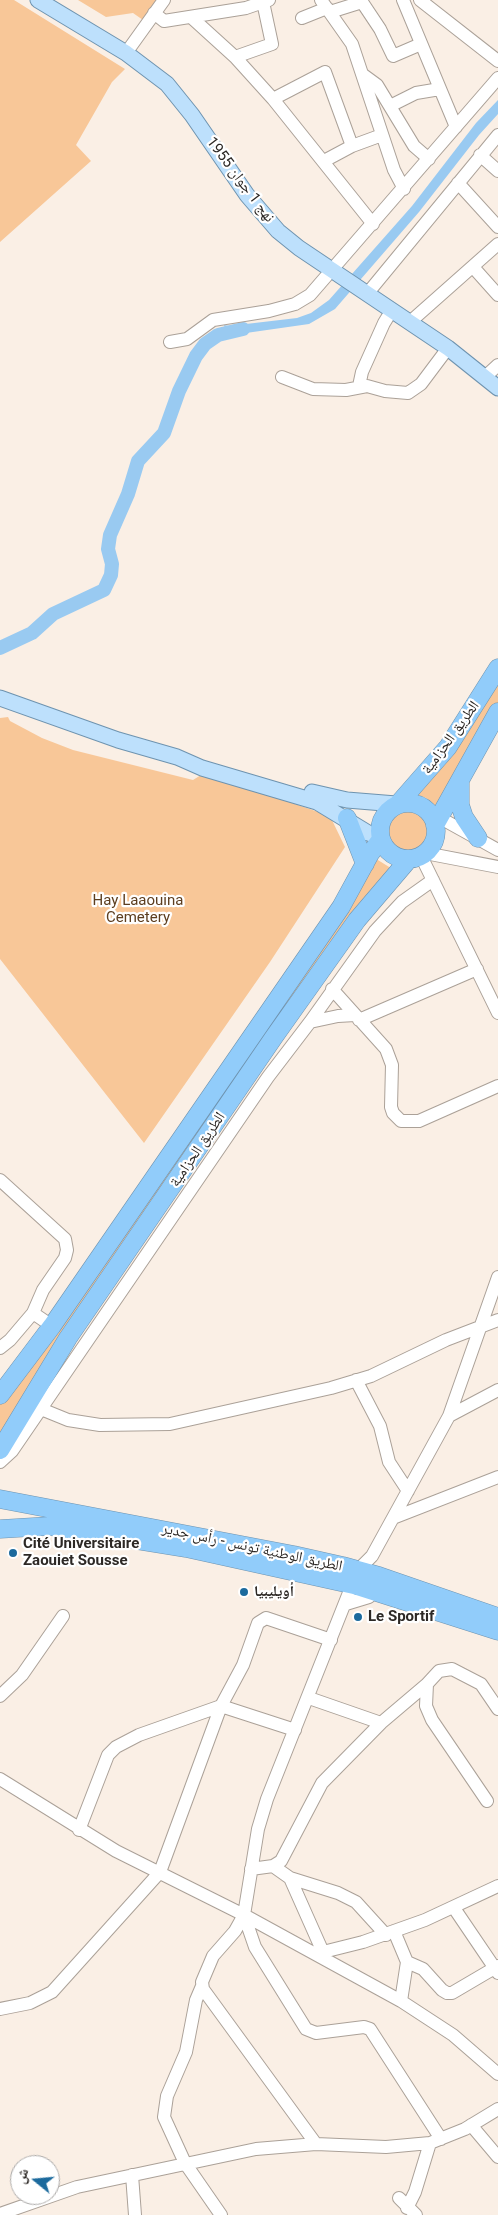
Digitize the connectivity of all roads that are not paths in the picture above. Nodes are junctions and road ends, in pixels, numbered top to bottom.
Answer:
1 (38, 0) edge
2 (164, 0) edge
3 (403, 0) edge
4 (266, 1) edge
5 (426, 2) edge
6 (244, 4) edge
7 (326, 7) edge
8 (154, 13) junction
9 (191, 18) junction
10 (302, 18) dead end
11 (421, 44) junction
12 (126, 53) junction
13 (235, 57) junction
14 (498, 61) edge
15 (362, 74) junction
16 (498, 78) edge
17 (440, 89) junction
18 (273, 99) junction
19 (390, 106) junction
20 (456, 127) junction
21 (382, 135) junction
22 (498, 135) edge
23 (352, 146) junction
24 (480, 155) junction
25 (429, 159) junction
26 (324, 161) junction
27 (498, 172) edge
28 (458, 183) junction
29 (404, 189) junction
30 (496, 220) edge
31 (373, 224) junction
32 (498, 244) edge
33 (473, 267) junction
34 (339, 275) junction
35 (362, 291) junction
36 (498, 295) edge
37 (392, 310) junction
38 (410, 322) junction
39 (170, 342) dead end
40 (448, 348) junction
41 (498, 366) edge
42 (282, 377) dead end
43 (485, 377) junction
44 (359, 386) junction
45 (498, 388) edge
46 (498, 668) edge
47 (0, 698) edge
48 (498, 712) edge
49 (178, 757) junction
50 (460, 780) junction
51 (398, 804) junction
52 (434, 817) junction
53 (347, 818) junction
54 (380, 838) junction
55 (478, 838) junction
56 (498, 850) edge
57 (418, 856) junction
58 (365, 864) junction
59 (498, 867) edge
60 (433, 880) junction
61 (477, 969) junction
62 (332, 989) junction
63 (498, 1010) edge
64 (357, 1017) junction
65 (310, 1022) junction
66 (498, 1086) edge
67 (0, 1180) edge
68 (498, 1277) edge
69 (33, 1312) junction
70 (498, 1320) edge
71 (52, 1326) junction
72 (482, 1326) junction
73 (0, 1348) edge
74 (356, 1380) junction
75 (498, 1390) edge
76 (0, 1395) edge
77 (41, 1409) junction
78 (449, 1416) junction
79 (0, 1450) edge
80 (0, 1462) edge
81 (498, 1477) edge
82 (408, 1491) junction
83 (2, 1498) edge
84 (393, 1518) junction
85 (0, 1530) edge
86 (372, 1556) junction
87 (356, 1578) junction
88 (377, 1584) junction
89 (346, 1604) junction
90 (63, 1616) dead end
91 (498, 1617) edge
92 (498, 1631) edge
93 (331, 1640) junction
94 (427, 1684) junction
95 (0, 1696) edge
96 (308, 1698) junction
97 (221, 1706) junction
98 (498, 1709) edge
99 (381, 1723) junction
100 (295, 1730) junction
101 (0, 1779) edge
102 (487, 1801) dead end
103 (79, 1830) junction
104 (273, 1866) junction
105 (251, 1869) junction
106 (160, 1872) junction
107 (290, 1878) junction
108 (498, 1886) edge
109 (454, 1908) junction
110 (244, 1915) junction
111 (390, 1933) junction
112 (324, 1956) junction
113 (407, 1962) junction
114 (497, 1969) edge
115 (202, 1986) junction
116 (401, 2000) junction
117 (0, 2009) edge
118 (498, 2074) edge
119 (498, 2109) edge
120 (471, 2125) junction
121 (435, 2141) junction
122 (316, 2144) junction
123 (498, 2157) edge
124 (185, 2163) junction
125 (132, 2175) junction
126 (407, 2207) edge
127 (0, 2214) edge
128 (136, 2215) edge
129 (221, 2215) edge

1 - 12 main road, نهج 1 جوان 1955
2 - 8 street
3 - 11 street
4 - 6 street
4 - 13 street
5 - 14 street
6 - 9 street
7 - 10 street
7 - 11 street
7 - 15 street
8 - 9 street
8 - 12 street
9 - 13 street
11 - 17 street
12 - 34 main road, نهج 1 جوان 1955
13 - 18 street
15 - 19 street
15 - 21 street
16 - 20 street
17 - 19 street
17 - 20 street
18 - 23 street
18 - 26 street
19 - 25 street
20 - 25 street
21 - 23 street
21 - 29 street
22 - 24 street
23 - 26 street
24 - 27 street
24 - 28 street
25 - 29 street
26 - 31 street
28 - 30 street
28 - 35 street
29 - 31 street
31 - 34 street
32 - 33 street
33 - 36 street
33 - 38 street
34 - 35 main road, نهج 1 جوان 1955
34 - 39 street
35 - 37 main road, نهج 1 جوان 1955
37 - 38 main road, نهج 1 جوان 1955
37 - 44 street
38 - 40 main road, نهج 1 جوان 1955
40 - 43 main road, نهج 1 جوان 1955
40 - 44 street
41 - 43 street
42 - 44 street
43 - 45 main road, نهج 1 جوان 1955
46 - 51 highway, الطريق الحزامية
47 - 49 main road
48 - 50 highway, الطريق الحزامية
49 - 51 main road
49 - 53 main road
50 - 52 highway, الطريق الحزامية
50 - 55 highway
51 - 52 highway
51 - 54 highway, الطريق الحزامية
52 - 55 street
52 - 57 highway, الطريق الحزامية
53 - 54 main road
53 - 58 highway
54 - 57 highway
54 - 58 highway, الطريق الحزامية
55 - 56 street
57 - 59 street
57 - 60 street
57 - 79 highway, الطريق الحزامية
58 - 71 highway, الطريق الحزامية
60 - 61 street
60 - 62 street
61 - 63 street
61 - 64 street
62 - 64 street
62 - 65 street
64 - 65 street
64 - 66 street
65 - 77 street
67 - 69 street
68 - 72 street
69 - 71 street
69 - 73 street
70 - 72 street
71 - 76 highway, الطريق الحزامية
72 - 74 street
72 - 78 street
74 - 77 street
74 - 82 street
75 - 78 street
77 - 80 street
78 - 82 street
81 - 84 street
82 - 84 street
83 - 87 highway, الطريق الوطنية تونس - رأس جدير
84 - 86 street
85 - 87 highway, الطريق الوطنية تونس - رأس جدير
86 - 87 street
86 - 88 street
87 - 88 highway, الطريق الوطنية تونس - رأس جدير
87 - 89 street
88 - 89 street
88 - 91 highway, الطريق الوطنية تونس - رأس جدير
88 - 92 highway, الطريق الوطنية تونس - رأس جدير
89 - 93 street
90 - 95 street
93 - 96 street
93 - 97 street
94 - 98 street
94 - 99 street
94 - 102 street
96 - 99 street
96 - 100 street
97 - 100 street
97 - 103 street
97 - 106 street
99 - 104 street
100 - 105 street
101 - 103 street
103 - 106 street
104 - 105 street
104 - 107 street
105 - 110 street
106 - 110 street
106 - 117 street
107 - 111 street
107 - 112 street
108 - 109 street
109 - 111 street
109 - 114 street
110 - 112 street
110 - 115 street
110 - 121 street
111 - 112 street
111 - 113 street
112 - 116 street
113 - 114 street
113 - 116 street
115 - 122 street
115 - 124 street
116 - 118 street
119 - 120 street
120 - 121 street
120 - 123 street
121 - 122 street
121 - 126 street
122 - 124 street
124 - 125 street
124 - 129 street
125 - 127 street
125 - 128 street

